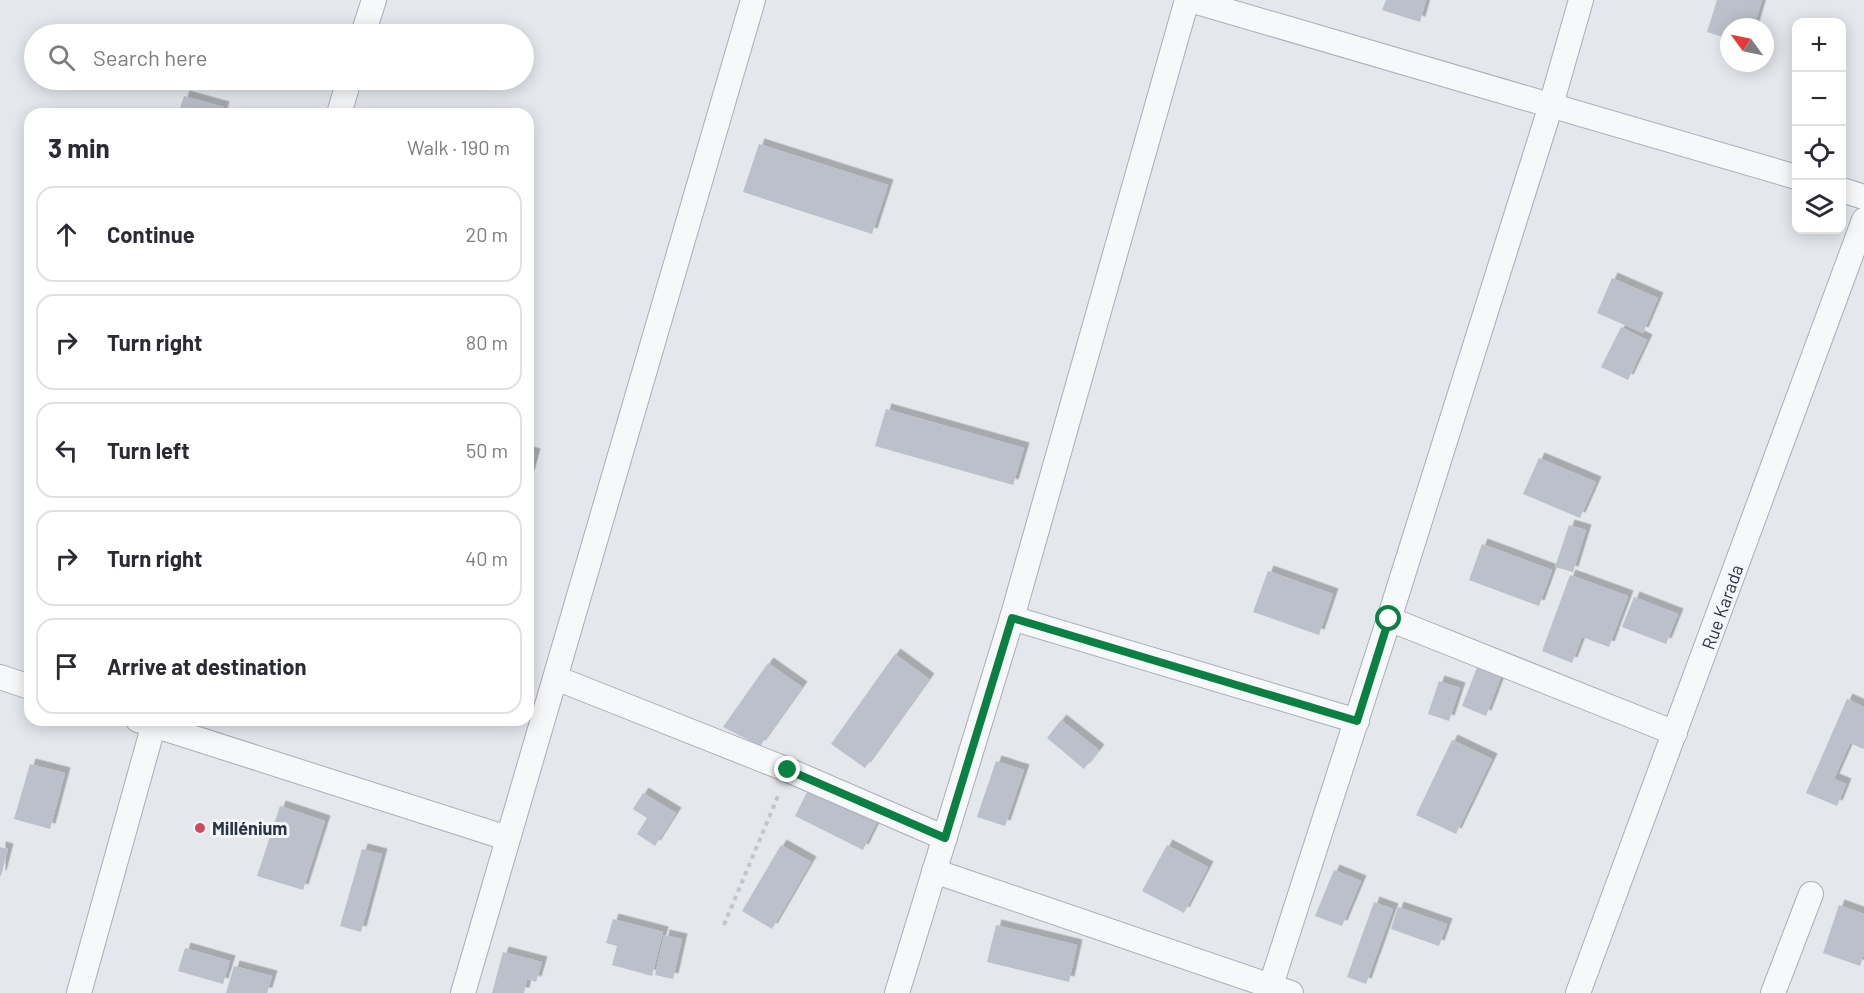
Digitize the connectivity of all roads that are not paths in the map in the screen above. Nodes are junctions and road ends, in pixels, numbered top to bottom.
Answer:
1 (374, 0) edge
2 (753, 0) edge
3 (1189, 0) edge
4 (1581, 0) edge
5 (366, 24) edge
6 (347, 90) edge
7 (1551, 105) junction
8 (341, 108) edge
9 (1792, 176) edge
10 (1846, 191) edge
11 (1864, 196) edge
12 (1864, 220) edge
13 (1012, 618) junction
14 (1389, 619) junction
15 (0, 677) edge
16 (556, 678) junction
17 (24, 685) edge
18 (1357, 721) junction
19 (148, 726) edge
20 (161, 726) edge
21 (1675, 733) junction
22 (507, 838) junction
23 (945, 838) junction
24 (934, 871) junction
25 (1810, 894) dead end
26 (1281, 989) edge
27 (79, 993) edge
28 (464, 993) edge
29 (897, 993) edge
30 (1578, 993) edge
31 (1773, 993) edge

1 - 5 street
2 - 16 street
3 - 7 street
3 - 13 street
4 - 7 street
6 - 8 street
7 - 9 street
7 - 14 street
10 - 11 street
12 - 21 street, Rue Karada
13 - 18 street
13 - 23 street
14 - 18 street
14 - 21 street
15 - 17 street
16 - 22 street
16 - 23 street
18 - 26 street
19 - 27 street
20 - 22 street
21 - 30 street, Rue Karada
22 - 28 street
23 - 24 street
24 - 26 street
24 - 29 street
25 - 31 street

